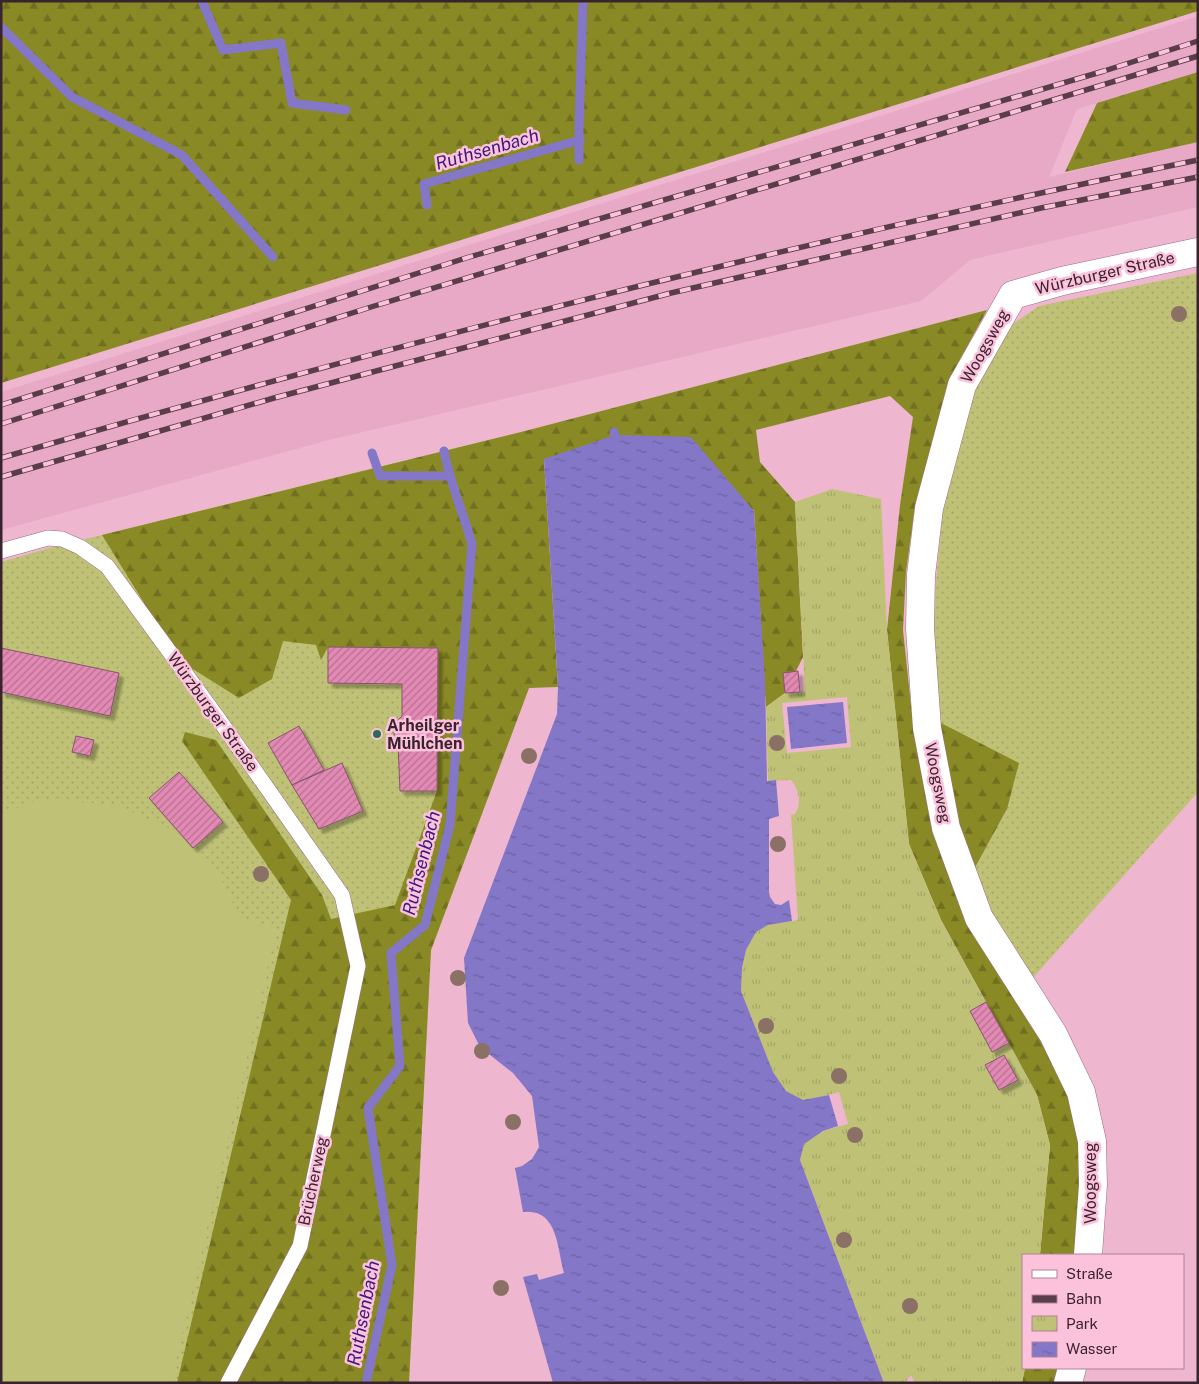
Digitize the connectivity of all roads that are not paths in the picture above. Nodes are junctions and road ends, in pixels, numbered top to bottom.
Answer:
1 (1198, 252) edge
2 (1013, 295) joint
3 (1, 551) edge
4 (358, 966) joint
5 (1088, 1254) edge
6 (1072, 1369) edge
7 (228, 1383) edge
8 (1068, 1383) edge

1 - 2 street, Würzburger Straße
2 - 5 street, Woogsweg
3 - 4 lane, Würzburger Straße
4 - 7 lane, Brücherweg
6 - 8 street

